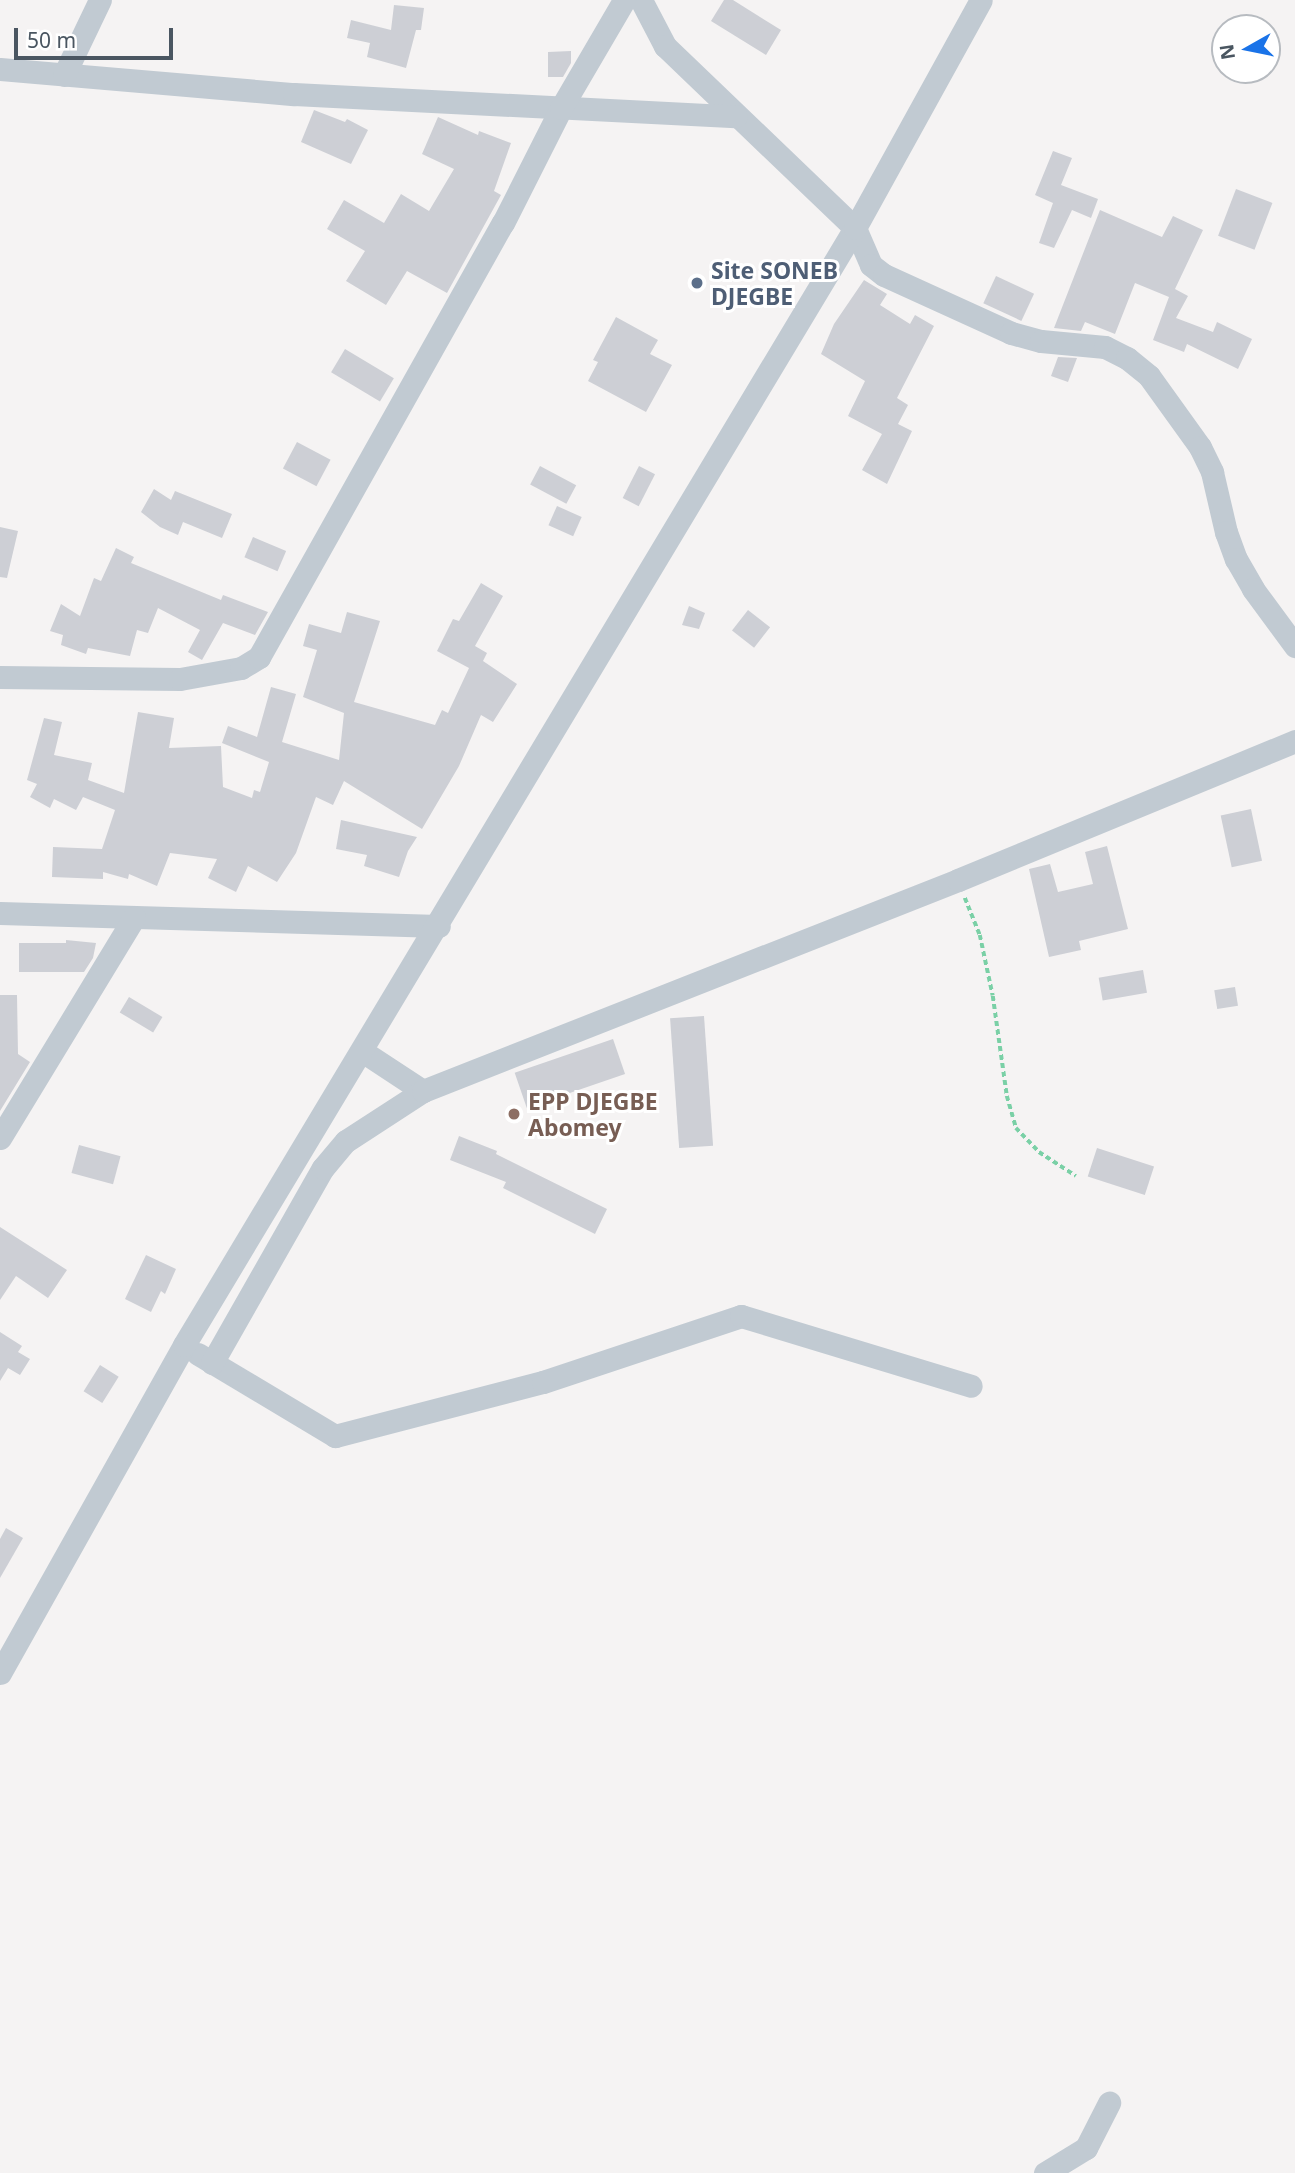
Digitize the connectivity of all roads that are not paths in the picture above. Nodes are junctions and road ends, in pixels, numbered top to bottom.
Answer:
1 (100, 0) edge
2 (624, 0) edge
3 (640, 0) edge
4 (981, 0) edge
5 (0, 69) edge
6 (64, 75) junction
7 (561, 108) junction
8 (735, 116) junction
9 (855, 228) junction
10 (1295, 646) edge
11 (0, 677) edge
12 (1295, 741) edge
13 (0, 914) edge
14 (134, 918) junction
15 (439, 926) junction
16 (362, 1051) junction
17 (423, 1091) junction
18 (0, 1138) edge
19 (184, 1345) junction
20 (212, 1363) junction
21 (971, 1387) dead end
22 (3, 1661) edge
23 (1109, 2103) dead end
24 (1045, 2173) edge

1 - 6 street
2 - 7 street
3 - 8 street
4 - 9 street
5 - 6 street
6 - 7 street
7 - 8 street
7 - 11 street
8 - 9 street
9 - 10 street
9 - 15 street
12 - 17 street
13 - 14 street
14 - 15 street
14 - 18 street
15 - 16 street
16 - 17 street
16 - 19 street
17 - 20 street
19 - 20 street
19 - 22 street
20 - 21 street
23 - 24 street

